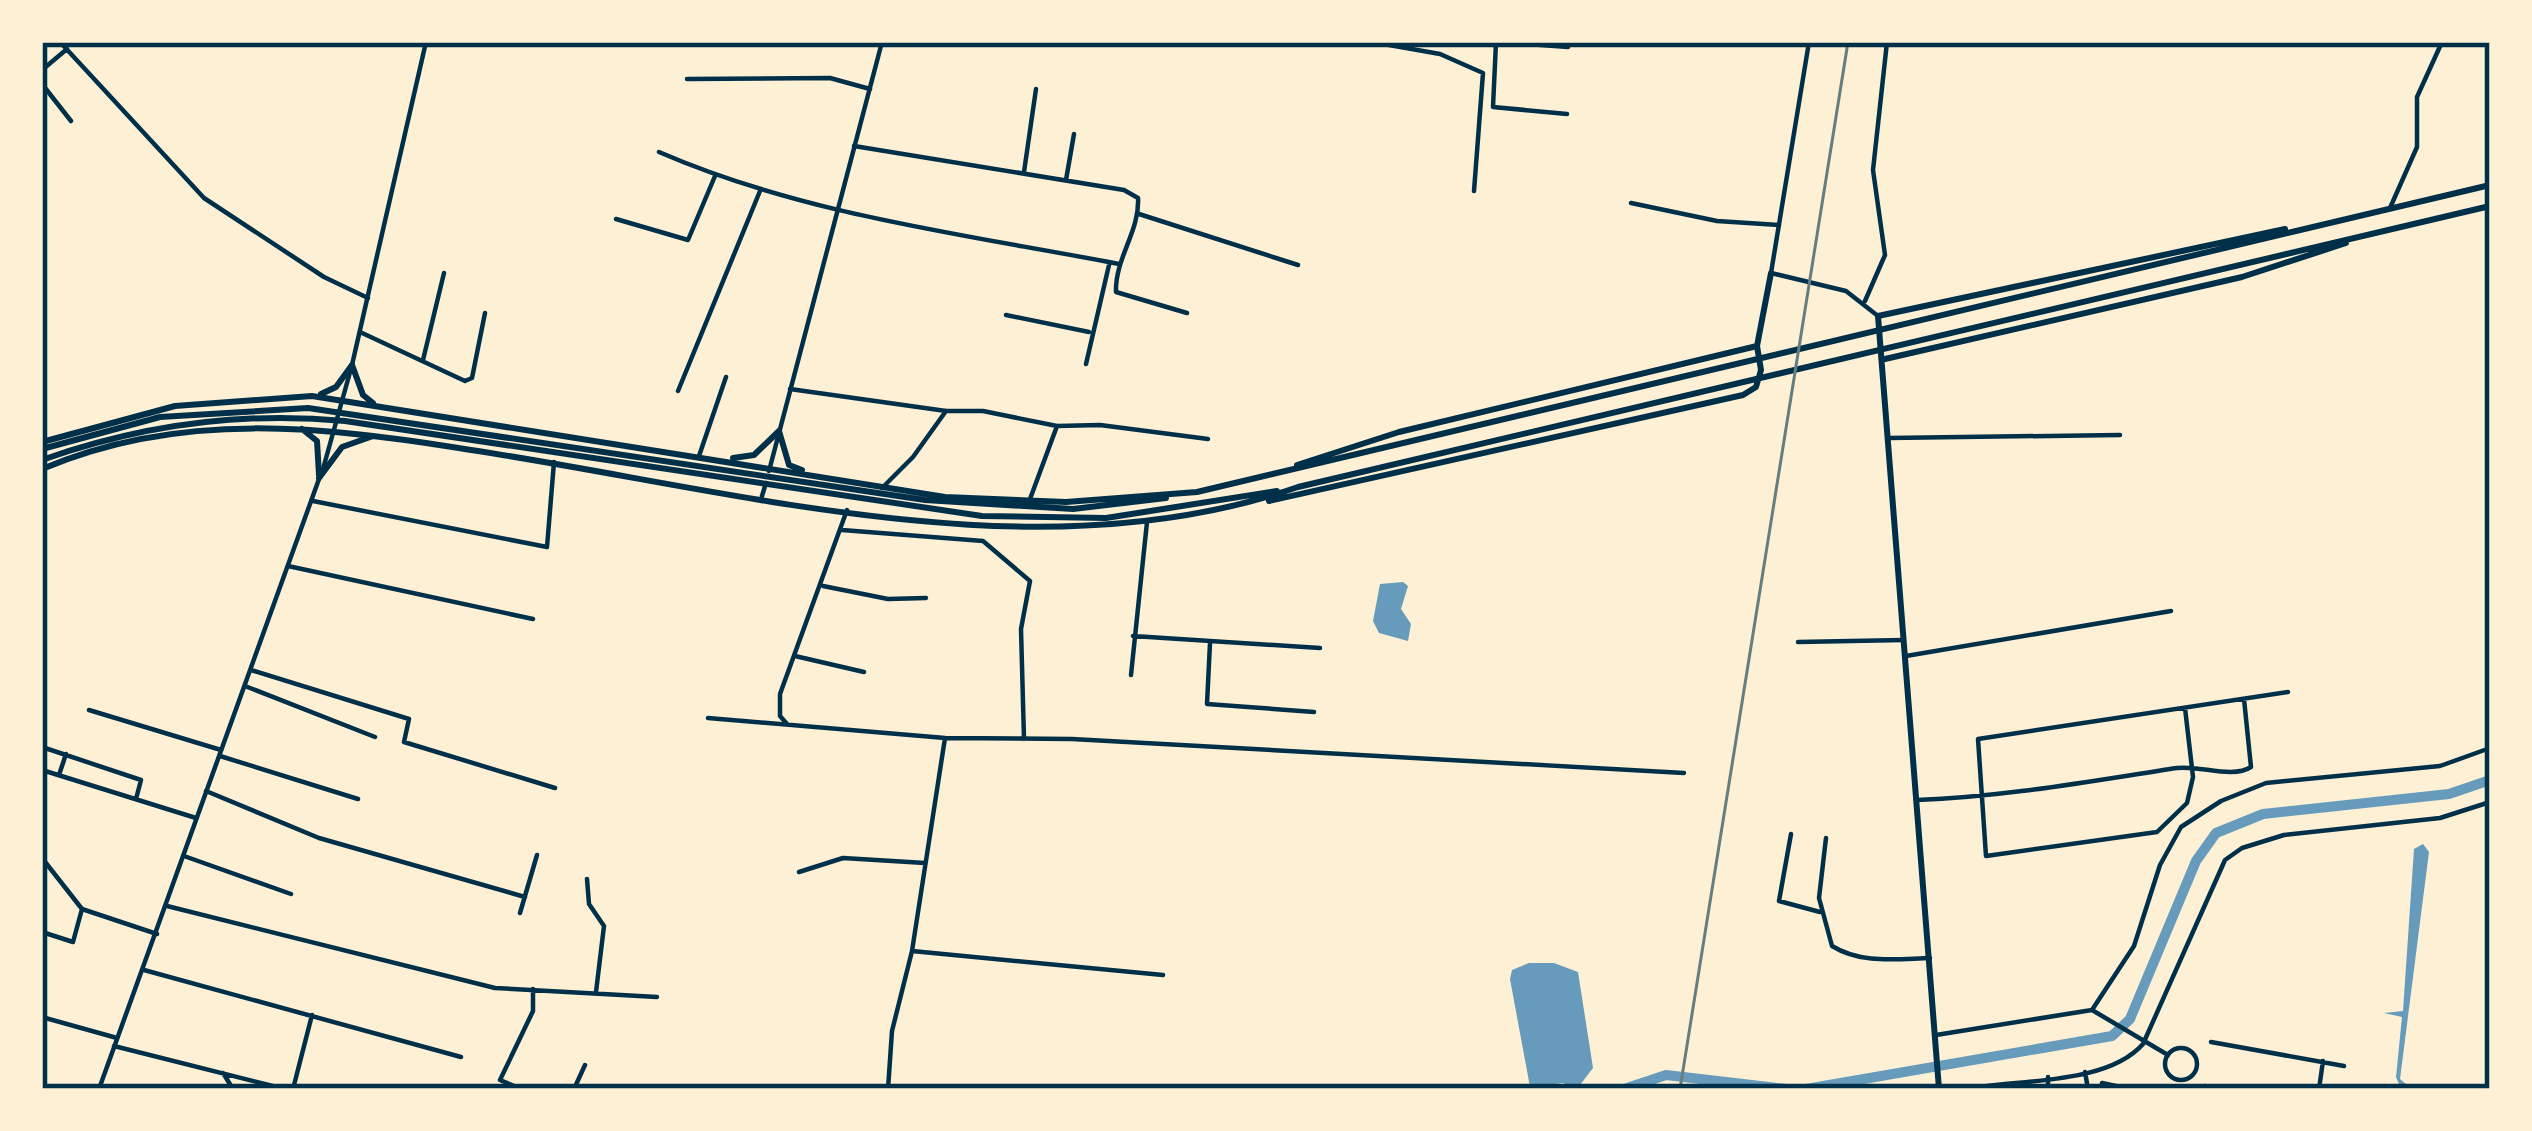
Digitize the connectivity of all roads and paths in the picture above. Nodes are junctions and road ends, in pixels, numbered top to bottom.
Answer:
1 (60, 42) edge
2 (426, 42) edge
3 (882, 42) edge
4 (1293, 42) edge
5 (1349, 42) edge
6 (1372, 42) edge
7 (1497, 42) edge
8 (1809, 42) edge
9 (1887, 42) edge
10 (2442, 42) edge
11 (1568, 47) dead end
12 (67, 49) junction
13 (42, 70) edge
14 (687, 79) dead end
15 (42, 84) edge
16 (869, 89) junction
17 (1036, 89) dead end
18 (1568, 114) dead end
19 (71, 121) dead end
20 (1074, 134) dead end
21 (854, 146) junction
22 (658, 152) dead end
23 (1024, 172) junction
24 (715, 176) junction
25 (1066, 180) junction
26 (2490, 185) edge
27 (760, 190) junction
28 (1474, 191) dead end
29 (1630, 203) dead end
30 (2490, 206) edge
31 (2390, 208) junction
32 (838, 209) junction
33 (1138, 214) junction
34 (616, 219) dead end
35 (2323, 223) junction
36 (1779, 225) junction
37 (2390, 229) junction
38 (1110, 262) junction
39 (1119, 264) junction
40 (1298, 265) dead end
41 (444, 273) dead end
42 (1772, 273) junction
43 (368, 298) junction
44 (1865, 301) junction
45 (485, 313) dead end
46 (1187, 314) dead end
47 (1006, 315) dead end
48 (1878, 316) junction
49 (360, 332) junction
50 (1089, 332) junction
51 (1757, 346) junction
52 (1885, 359) junction
53 (423, 360) junction
54 (1086, 364) dead end
55 (352, 365) junction
56 (726, 377) dead end
57 (790, 389) junction
58 (678, 392) dead end
59 (312, 396) junction
60 (343, 398) junction
61 (375, 404) junction
62 (946, 411) junction
63 (1057, 426) junction
64 (298, 428) junction
65 (779, 431) junction
66 (334, 432) junction
67 (376, 435) junction
68 (2120, 435) dead end
69 (1889, 438) junction
70 (1208, 439) dead end
71 (42, 445) edge
72 (699, 455) junction
73 (723, 459) junction
74 (554, 462) junction
75 (42, 464) edge
76 (770, 467) junction
77 (823, 477) junction
78 (320, 478) junction
79 (1248, 481) junction
80 (1298, 487) junction
81 (881, 488) junction
82 (1197, 491) junction
83 (762, 496) junction
84 (311, 501) junction
85 (1029, 503) junction
86 (1242, 507) junction
87 (847, 510) junction
88 (1147, 522) junction
89 (842, 530) junction
90 (288, 566) junction
91 (824, 586) junction
92 (926, 598) dead end
93 (2171, 611) dead end
94 (533, 619) dead end
95 (1133, 636) junction
96 (1904, 640) junction
97 (1210, 641) junction
98 (1798, 642) dead end
99 (1320, 648) dead end
100 (794, 656) junction
101 (1906, 656) junction
102 (251, 670) junction
103 (864, 672) dead end
104 (1131, 676) dead end
105 (245, 686) junction
106 (2288, 692) dead end
107 (2243, 699) junction
108 (2185, 708) junction
109 (89, 710) dead end
110 (1314, 712) dead end
111 (708, 718) dead end
112 (788, 724) junction
113 (375, 737) dead end
114 (946, 739) junction
115 (1024, 739) junction
116 (42, 747) edge
117 (2490, 748) edge
118 (220, 753) junction
119 (66, 754) junction
120 (2192, 766) junction
121 (42, 770) edge
122 (1684, 773) dead end
123 (59, 775) junction
124 (555, 788) dead end
125 (206, 791) junction
126 (1978, 798) junction
127 (136, 799) junction
128 (358, 799) dead end
129 (1917, 800) junction
130 (2490, 802) edge
131 (196, 818) junction
132 (1791, 834) dead end
133 (1826, 838) dead end
134 (537, 855) dead end
135 (184, 856) junction
136 (42, 857) edge
137 (926, 863) junction
138 (799, 872) dead end
139 (586, 879) dead end
140 (291, 895) dead end
141 (525, 897) junction
142 (166, 907) junction
143 (82, 910) junction
144 (1820, 912) junction
145 (520, 913) dead end
146 (42, 932) edge
147 (157, 934) junction
148 (912, 951) junction
149 (1930, 958) junction
150 (144, 970) junction
151 (1163, 975) dead end
152 (533, 989) junction
153 (596, 992) junction
154 (657, 997) dead end
155 (2092, 1010) junction
156 (312, 1015) junction
157 (42, 1017) edge
158 (1936, 1037) junction
159 (118, 1038) junction
160 (2211, 1042) dead end
161 (2143, 1044) junction
162 (115, 1046) junction
163 (2168, 1055) junction
164 (461, 1057) dead end
165 (2323, 1061) junction
166 (585, 1065) dead end
167 (2344, 1066) dead end
168 (2085, 1072) junction
169 (223, 1073) junction
170 (2048, 1077) junction
171 (2102, 1083) dead end
172 (2004, 1086) edge
173 (1939, 1087) edge
174 (99, 1089) edge
175 (233, 1089) edge
176 (289, 1089) edge
177 (521, 1089) edge
178 (574, 1089) edge
179 (888, 1089) edge
180 (1968, 1089) edge
181 (2048, 1089) edge
182 (2088, 1089) edge
183 (2130, 1089) edge
184 (2319, 1089) edge

1 - 12 street
2 - 43 street
3 - 16 street
4 - 5 street
6 - 28 street
7 - 11 street
7 - 18 street
8 - 36 street
9 - 44 street
10 - 31 street
12 - 13 street
12 - 43 street
14 - 16 street
15 - 19 street
16 - 21 street
17 - 23 street
20 - 25 street
21 - 23 street
21 - 32 street
22 - 24 street
23 - 25 street
24 - 27 street
24 - 34 street
25 - 33 street
26 - 31 main road
27 - 32 street
27 - 58 street
29 - 36 street
30 - 37 main road
31 - 35 main road
32 - 38 street
32 - 57 street
33 - 39 street
33 - 40 street
35 - 48 main road
35 - 79 main road
36 - 42 street
37 - 52 main road
37 - 80 main road
38 - 39 street
38 - 50 street
39 - 46 street
41 - 53 street
42 - 44 street
42 - 51 main road
43 - 49 street
44 - 48 street
45 - 53 street
47 - 50 street
48 - 52 main road
49 - 53 street
49 - 55 street
50 - 54 street
51 - 79 main road
51 - 86 main road
52 - 69 main road
55 - 59 main road
55 - 60 street
55 - 61 main road
56 - 72 street
57 - 62 street
57 - 65 street
59 - 60 main road
59 - 71 main road
60 - 61 main road
60 - 66 street
61 - 72 main road
62 - 63 street
62 - 81 street
63 - 70 street
63 - 85 street
64 - 66 main road
64 - 75 main road
64 - 78 main road
65 - 73 main road
65 - 76 street
65 - 77 main road
66 - 67 main road
66 - 78 street
67 - 74 main road
67 - 78 main road
68 - 69 street
69 - 96 main road
71 - 82 main road
72 - 73 main road
73 - 76 main road
74 - 83 main road
74 - 84 street
75 - 80 main road
76 - 77 main road
76 - 83 street
77 - 81 main road
78 - 84 street
79 - 82 main road
80 - 86 main road
81 - 85 main road
82 - 85 main road
83 - 87 main road
84 - 90 street
86 - 88 main road
87 - 88 main road
87 - 89 street
88 - 95 street
89 - 91 street
89 - 115 street
90 - 94 street
90 - 102 street
91 - 92 street
91 - 100 street
93 - 101 street
95 - 97 street
95 - 104 street
96 - 98 street
96 - 101 main road
97 - 99 street
97 - 110 street
100 - 103 street
100 - 112 street
101 - 129 main road
102 - 105 street
102 - 124 street
105 - 113 street
105 - 118 street
106 - 107 street
107 - 108 street
107 - 120 street
108 - 120 street
108 - 126 street
109 - 118 street
111 - 112 street
112 - 114 street
114 - 115 street
114 - 137 street
115 - 122 street
116 - 119 street
117 - 155 street
118 - 125 street
118 - 128 street
119 - 123 street
119 - 127 street
120 - 126 street
120 - 126 street
121 - 123 street
123 - 127 street
125 - 131 street
125 - 141 street
126 - 129 street
127 - 131 street
129 - 149 main road
130 - 161 street
131 - 135 street
132 - 144 street
133 - 144 street
134 - 141 street
135 - 140 street
135 - 142 street
136 - 143 street
137 - 138 street
137 - 148 street
139 - 153 street
141 - 145 street
142 - 147 street
142 - 152 street
143 - 146 street
143 - 147 street
144 - 149 street
147 - 150 street
148 - 151 street
148 - 179 street
149 - 158 main road
150 - 156 street
150 - 159 street
152 - 153 street
152 - 177 street
153 - 154 street
155 - 158 street
155 - 161 street
156 - 164 street
156 - 176 street
157 - 159 street
158 - 173 main road
159 - 162 street
160 - 165 street
161 - 163 street
161 - 168 street
162 - 169 street
162 - 174 street
163 - 163 street
165 - 167 street
165 - 184 street
166 - 178 street
168 - 170 street
168 - 182 street
169 - 175 street
169 - 176 street
170 - 172 street
170 - 181 street
171 - 183 street
172 - 180 street

